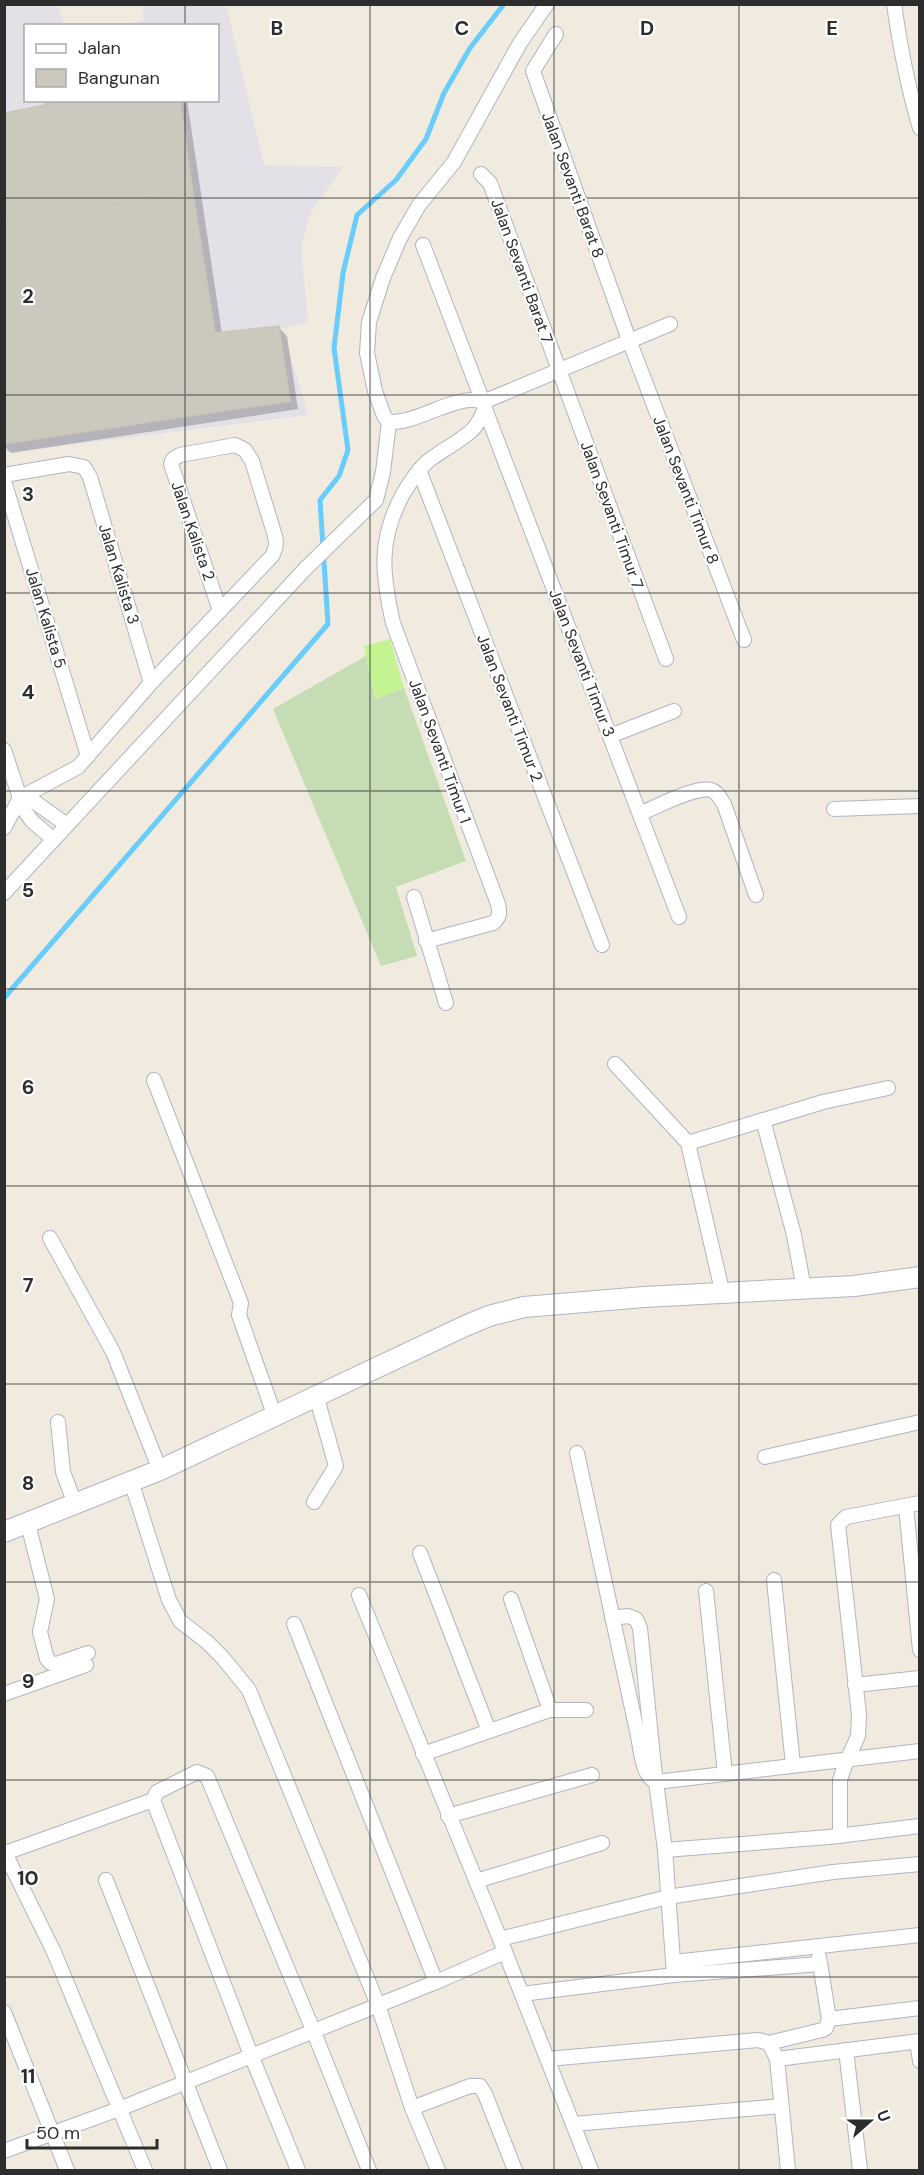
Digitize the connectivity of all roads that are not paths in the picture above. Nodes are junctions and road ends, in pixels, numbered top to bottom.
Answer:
1 (547, 4) edge
2 (894, 4) edge
3 (556, 34) dead end
4 (920, 128) edge
5 (481, 174) dead end
6 (423, 245) dead end
7 (670, 324) dead end
8 (629, 340) junction
9 (558, 370) junction
10 (484, 406) junction
11 (388, 422) junction
12 (419, 470) junction
13 (4, 475) edge
14 (4, 481) edge
15 (220, 611) junction
16 (744, 640) dead end
17 (666, 659) dead end
18 (151, 683) junction
19 (674, 711) dead end
20 (610, 736) junction
21 (4, 750) edge
22 (88, 756) junction
23 (20, 798) junction
24 (920, 806) edge
25 (834, 808) dead end
26 (641, 813) junction
27 (67, 825) junction
28 (4, 828) edge
29 (54, 840) junction
30 (4, 893) edge
31 (756, 895) dead end
32 (414, 897) dead end
33 (679, 917) dead end
34 (426, 941) junction
35 (602, 945) dead end
36 (446, 1003) dead end
37 (615, 1064) dead end
38 (154, 1080) dead end
39 (888, 1088) dead end
40 (763, 1120) junction
41 (688, 1143) junction
42 (50, 1238) dead end
43 (920, 1277) edge
44 (804, 1289) junction
45 (723, 1294) junction
46 (316, 1395) junction
47 (274, 1414) junction
48 (58, 1422) dead end
49 (920, 1422) edge
50 (577, 1453) dead end
51 (765, 1457) dead end
52 (160, 1470) junction
53 (131, 1481) junction
54 (314, 1502) dead end
55 (75, 1504) junction
56 (913, 1504) edge
57 (28, 1524) junction
58 (4, 1532) edge
59 (420, 1553) dead end
60 (774, 1580) dead end
61 (706, 1591) dead end
62 (359, 1595) dead end
63 (511, 1599) dead end
64 (612, 1618) junction
65 (294, 1624) dead end
66 (920, 1650) edge
67 (920, 1678) edge
68 (855, 1685) junction
69 (4, 1694) edge
70 (550, 1710) junction
71 (586, 1710) dead end
72 (489, 1731) junction
73 (920, 1750) edge
74 (423, 1754) junction
75 (848, 1759) junction
76 (793, 1765) junction
77 (725, 1773) junction
78 (592, 1775) dead end
79 (656, 1782) junction
80 (153, 1800) junction
81 (448, 1816) junction
82 (920, 1826) edge
83 (840, 1836) junction
84 (602, 1843) dead end
85 (665, 1851) junction
86 (5, 1852) edge
87 (920, 1863) edge
88 (106, 1880) dead end
89 (476, 1881) junction
90 (668, 1897) junction
91 (920, 1935) edge
92 (502, 1945) junction
93 (817, 1946) junction
94 (820, 1964) junction
95 (674, 1969) junction
96 (436, 1982) junction
97 (522, 1994) junction
98 (378, 2005) junction
99 (920, 2008) edge
100 (4, 2012) edge
101 (829, 2019) junction
102 (313, 2030) junction
103 (918, 2041) edge
104 (769, 2043) junction
105 (846, 2050) junction
106 (251, 2055) junction
107 (548, 2059) junction
108 (777, 2059) junction
109 (920, 2061) edge
110 (185, 2082) junction
111 (781, 2106) junction
112 (119, 2109) junction
113 (412, 2109) junction
114 (574, 2124) junction
115 (53, 2133) junction
116 (4, 2151) edge
117 (67, 2170) edge
118 (145, 2170) edge
119 (220, 2170) edge
120 (298, 2170) edge
121 (369, 2170) edge
122 (438, 2170) edge
123 (515, 2170) edge
124 (591, 2170) edge
125 (788, 2170) edge
126 (860, 2170) edge

1 - 11 street
2 - 4 street
3 - 8 street, Jalan Sevanti Barat 8
5 - 9 street, Jalan Sevanti Barat 7
6 - 10 street, Jalan Sevanti Timur 3
7 - 8 street
8 - 9 street
8 - 16 street, Jalan Sevanti Timur 8
9 - 10 street
9 - 17 street, Jalan Sevanti Timur 7
10 - 11 street
10 - 12 street, Jalan Sevanti Timur 1
10 - 20 street, Jalan Sevanti Timur 3
11 - 27 street
12 - 34 street, Jalan Sevanti Timur 1
12 - 35 street, Jalan Sevanti Timur 2
13 - 18 street, Jalan Kalista 3
14 - 22 street, Jalan Kalista 5
15 - 15 street, Jalan Kalista 2
15 - 18 street
18 - 22 street
19 - 20 street
20 - 26 street, Jalan Sevanti Timur 3
21 - 23 street
22 - 23 street
23 - 27 street
23 - 28 street
23 - 29 street
24 - 25 street
26 - 31 street
26 - 33 street, Jalan Sevanti Timur 3
27 - 29 street
29 - 30 street
32 - 34 street
34 - 36 street
37 - 41 street
38 - 47 street
39 - 40 street
40 - 41 street
40 - 44 street
41 - 45 street
42 - 52 street
43 - 44 street
44 - 45 street
45 - 46 street
46 - 47 street
46 - 54 street
47 - 52 street
48 - 55 street
49 - 51 street
50 - 64 street
52 - 53 street
53 - 55 street
53 - 98 street
55 - 57 street
56 - 66 street
56 - 68 street
57 - 58 street
57 - 69 street
59 - 72 street
60 - 76 street
61 - 77 street
62 - 74 street
63 - 70 street
64 - 79 street
64 - 79 street
65 - 96 street
67 - 68 street
68 - 75 street
70 - 71 street
70 - 72 street
72 - 74 street
73 - 75 street
74 - 81 street
75 - 76 street
75 - 83 street
76 - 77 street
77 - 79 street
78 - 81 street
79 - 85 street
80 - 86 street
80 - 102 street
80 - 106 street
81 - 89 street
82 - 83 street
83 - 85 street
84 - 89 street
85 - 90 street
86 - 112 street
87 - 90 street
88 - 110 street
89 - 92 street
90 - 92 street
90 - 95 street
91 - 93 street
92 - 96 street
92 - 97 street
93 - 94 street
93 - 95 street
94 - 95 street
94 - 101 street
95 - 97 street
96 - 98 street
97 - 107 street
98 - 102 street
98 - 113 street
99 - 101 street
100 - 115 street
101 - 104 street
102 - 106 street
102 - 121 street
103 - 105 street
103 - 109 street
104 - 107 street
104 - 108 street
105 - 108 street
105 - 126 street
106 - 110 street
106 - 120 street
107 - 114 street
108 - 111 street
110 - 112 street
110 - 119 street
111 - 114 street
111 - 125 street
112 - 115 street
112 - 118 street
113 - 122 street
113 - 123 street
114 - 124 street
115 - 116 street
115 - 117 street

